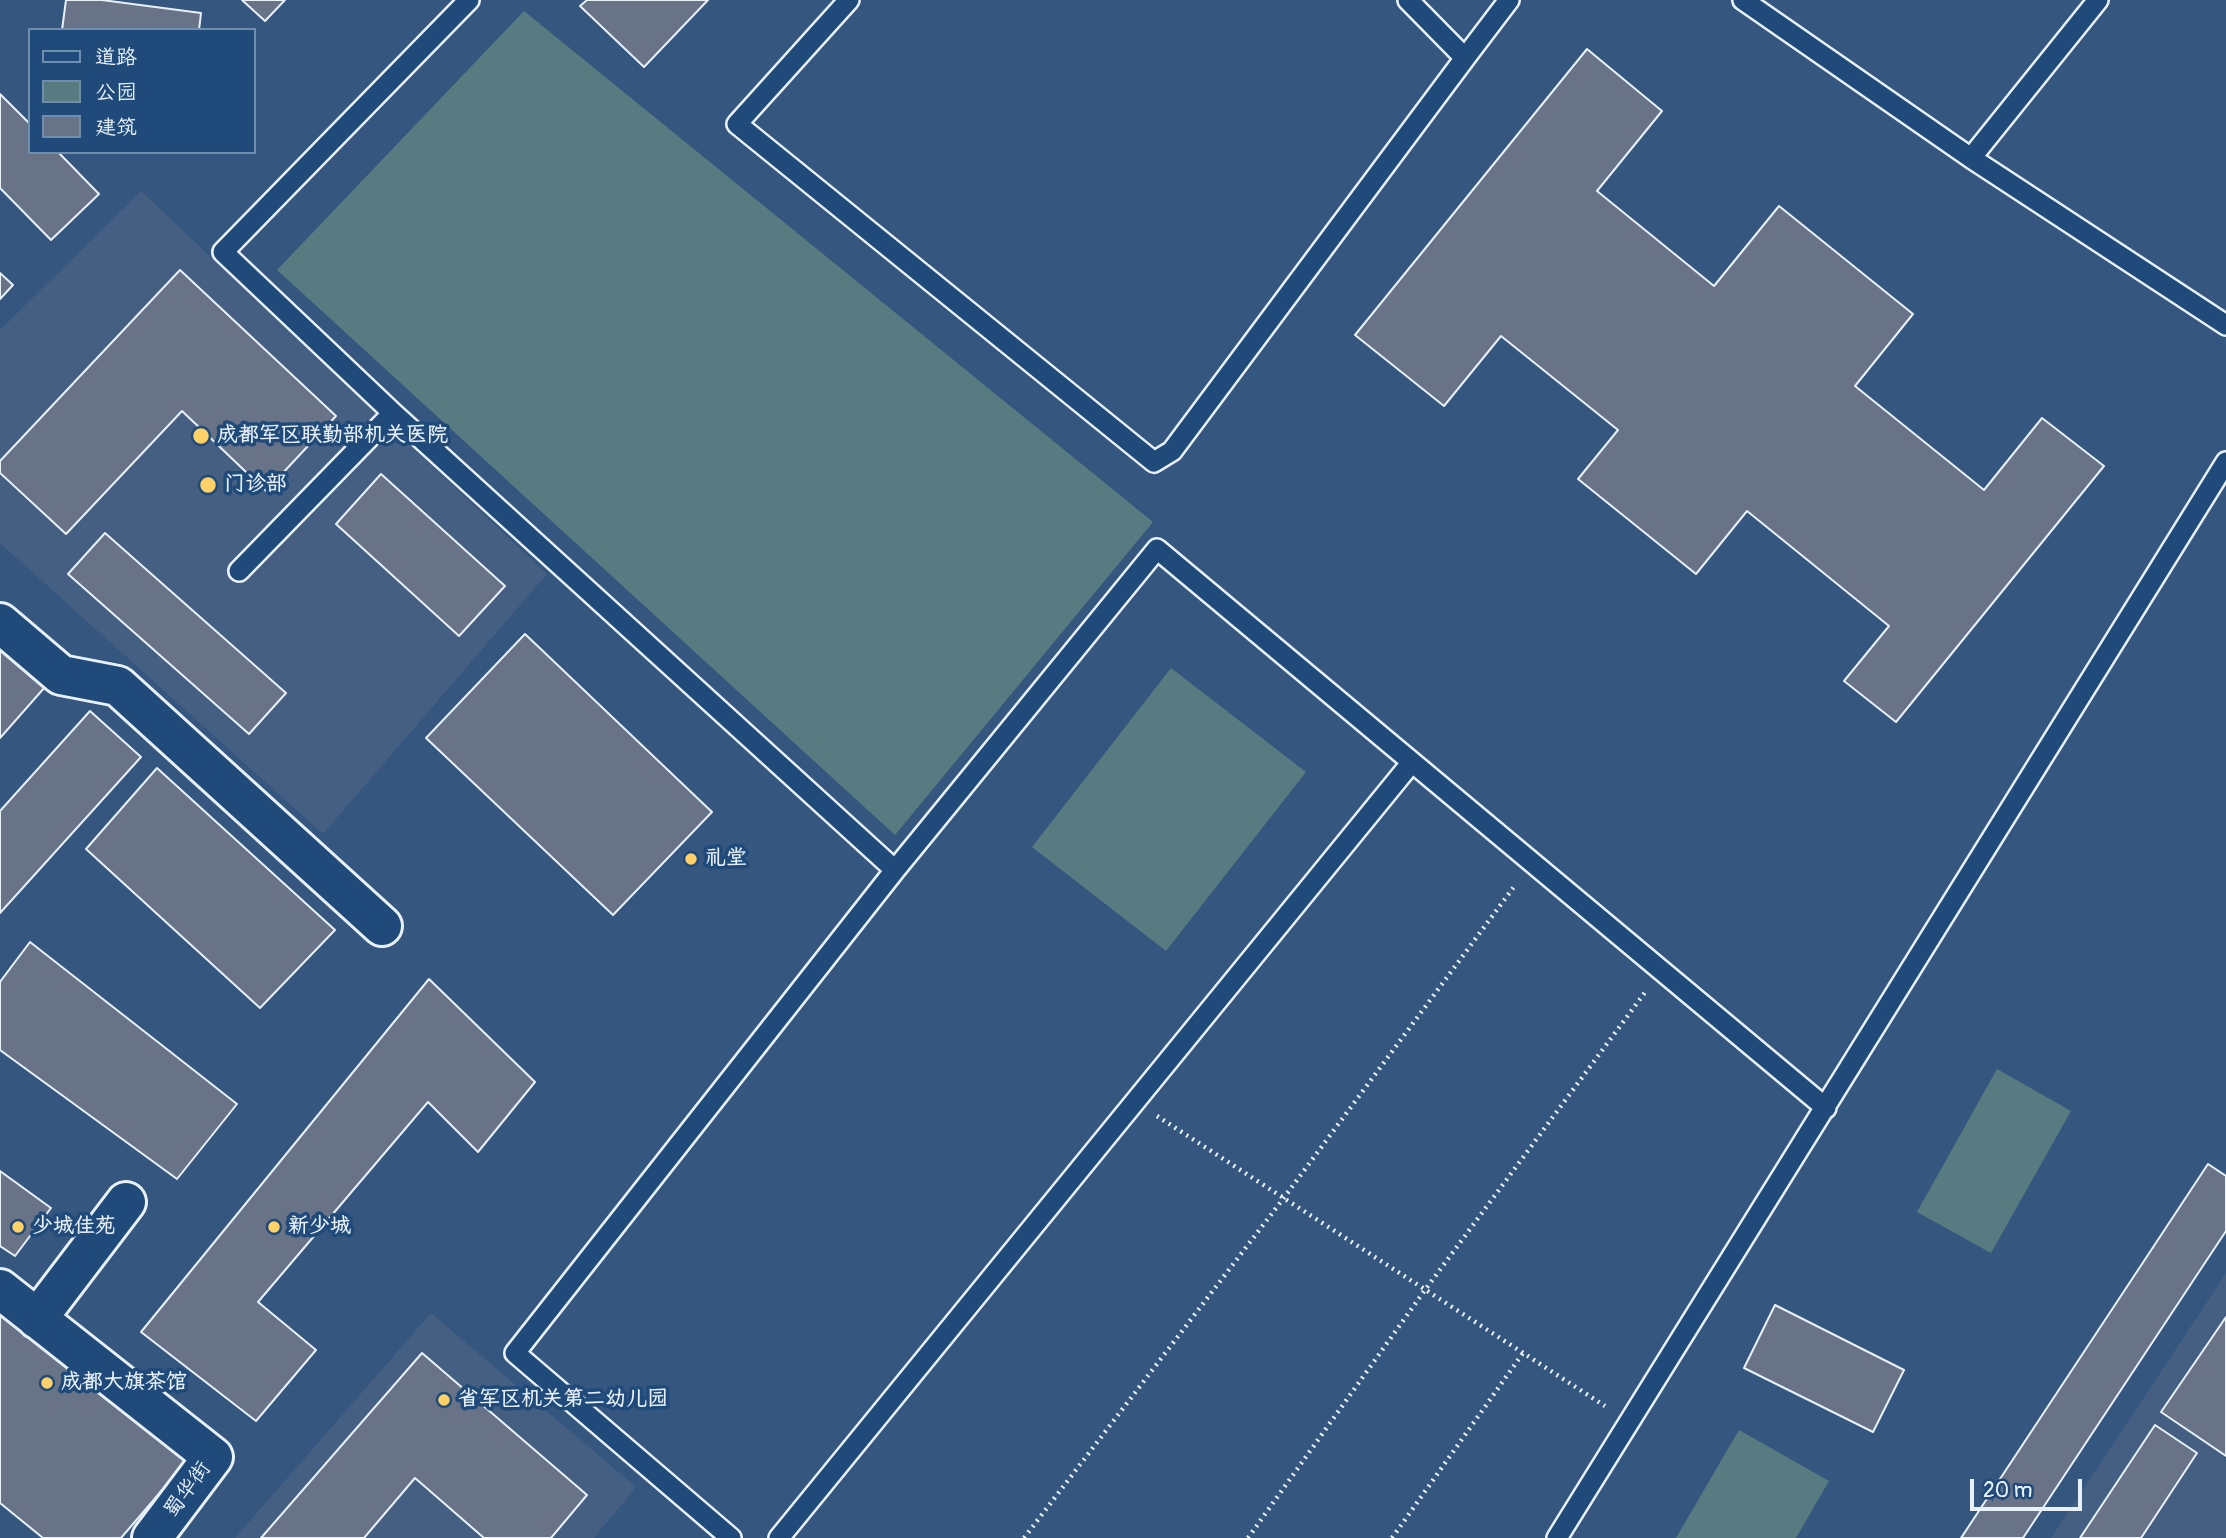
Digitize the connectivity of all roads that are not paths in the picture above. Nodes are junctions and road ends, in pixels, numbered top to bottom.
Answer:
1 (469, 0) edge
2 (849, 0) edge
3 (1408, 0) edge
4 (1509, 0) edge
5 (1743, 0) edge
6 (2098, 0) edge
7 (1465, 58) junction
8 (1971, 158) junction
9 (2226, 325) edge
10 (393, 413) junction
11 (2226, 462) edge
12 (239, 571) dead end
13 (0, 623) edge
14 (1412, 762) junction
15 (895, 870) junction
16 (382, 926) dead end
17 (1826, 1108) junction
18 (126, 1202) dead end
19 (0, 1289) edge
20 (37, 1319) junction
21 (152, 1538) edge
22 (730, 1538) edge
23 (779, 1538) edge
24 (1557, 1538) edge

1 - 10 lane
2 - 7 lane
3 - 7 lane
4 - 7 lane
5 - 8 lane
6 - 8 lane
8 - 9 lane
10 - 12 lane
10 - 15 lane
11 - 17 lane
13 - 16 street
14 - 15 lane
14 - 17 lane
14 - 23 lane
15 - 22 lane
17 - 24 lane
18 - 20 street
19 - 20 street, 蜀华街
20 - 21 street, 蜀华街

